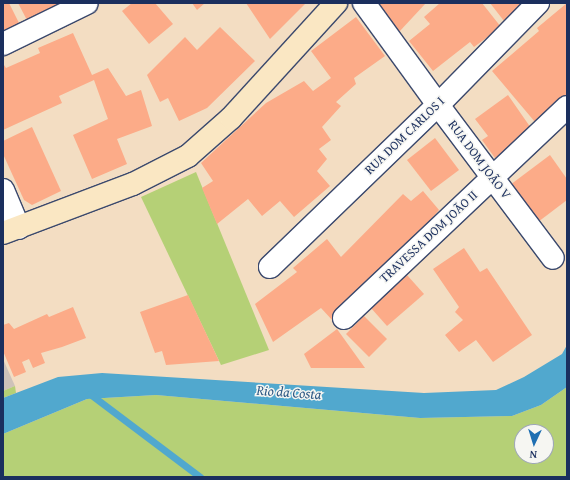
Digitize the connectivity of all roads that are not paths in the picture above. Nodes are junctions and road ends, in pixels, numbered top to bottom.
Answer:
1 (88, 3) edge
2 (336, 3) edge
3 (364, 3) edge
4 (538, 3) edge
5 (3, 44) edge
6 (438, 105) junction
7 (567, 106) edge
8 (492, 177) junction
9 (3, 190) edge
10 (11, 231) edge
11 (553, 258) dead end
12 (270, 267) dead end
13 (344, 318) dead end

1 - 5 street
2 - 10 street
3 - 6 street, RUA DOM JOÃO V
4 - 6 street, RUA DOM CARLOS I
6 - 8 street, RUA DOM JOÃO V
6 - 12 street, RUA DOM CARLOS I
7 - 8 street, TRAVESSA DOM JOÃO II
8 - 11 street, RUA DOM JOÃO V
8 - 13 street, TRAVESSA DOM JOÃO II
9 - 10 street

